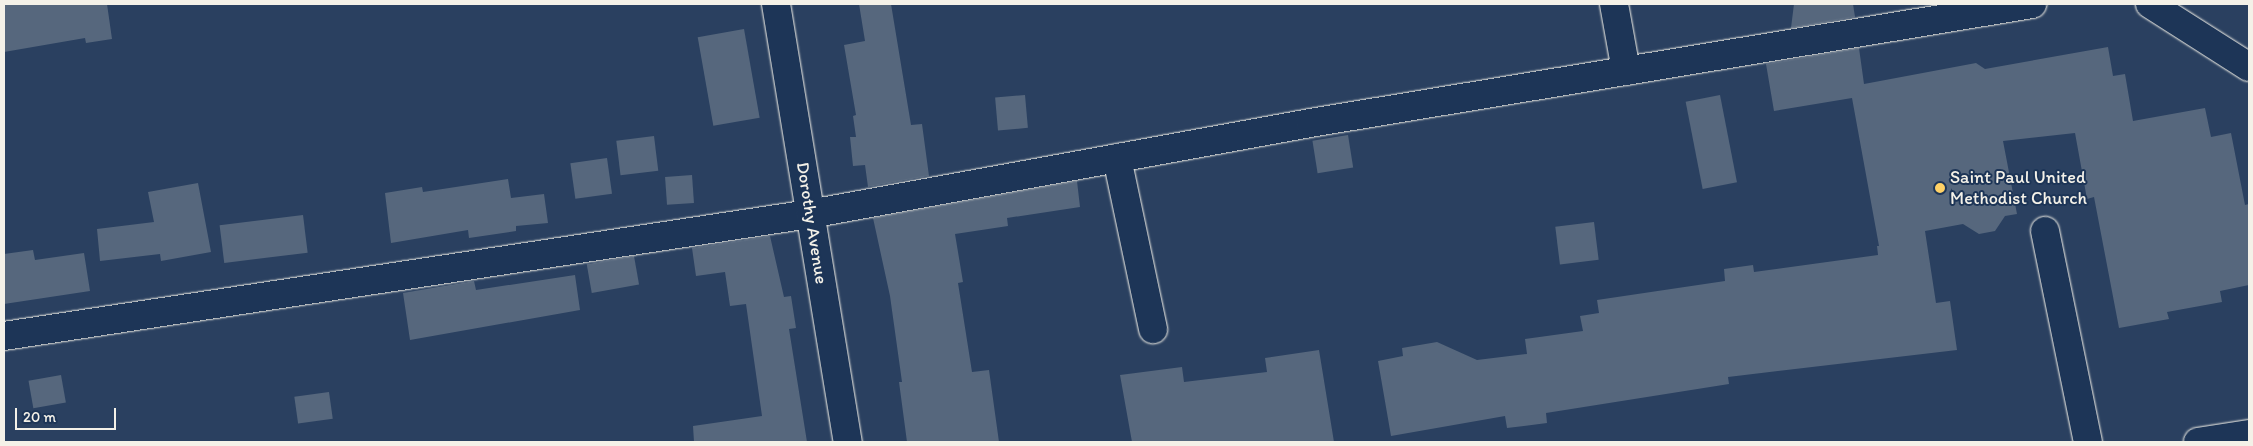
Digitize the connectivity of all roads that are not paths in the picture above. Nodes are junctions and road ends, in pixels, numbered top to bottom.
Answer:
1 (776, 4) edge
2 (1614, 4) edge
3 (2032, 4) edge
4 (2150, 4) edge
5 (2249, 67) edge
6 (1626, 71) junction
7 (1117, 158) junction
8 (810, 214) junction
9 (2046, 231) dead end
10 (1154, 329) dead end
11 (4, 336) edge
12 (2249, 434) edge
13 (848, 442) edge
14 (2088, 442) edge
15 (2198, 442) edge

1 - 8 street, Dorothy Avenue
2 - 6 street
3 - 6 street
4 - 5 street
6 - 7 street
7 - 8 street
7 - 10 street
8 - 11 street
8 - 13 street, Dorothy Avenue
9 - 14 street
12 - 15 street

